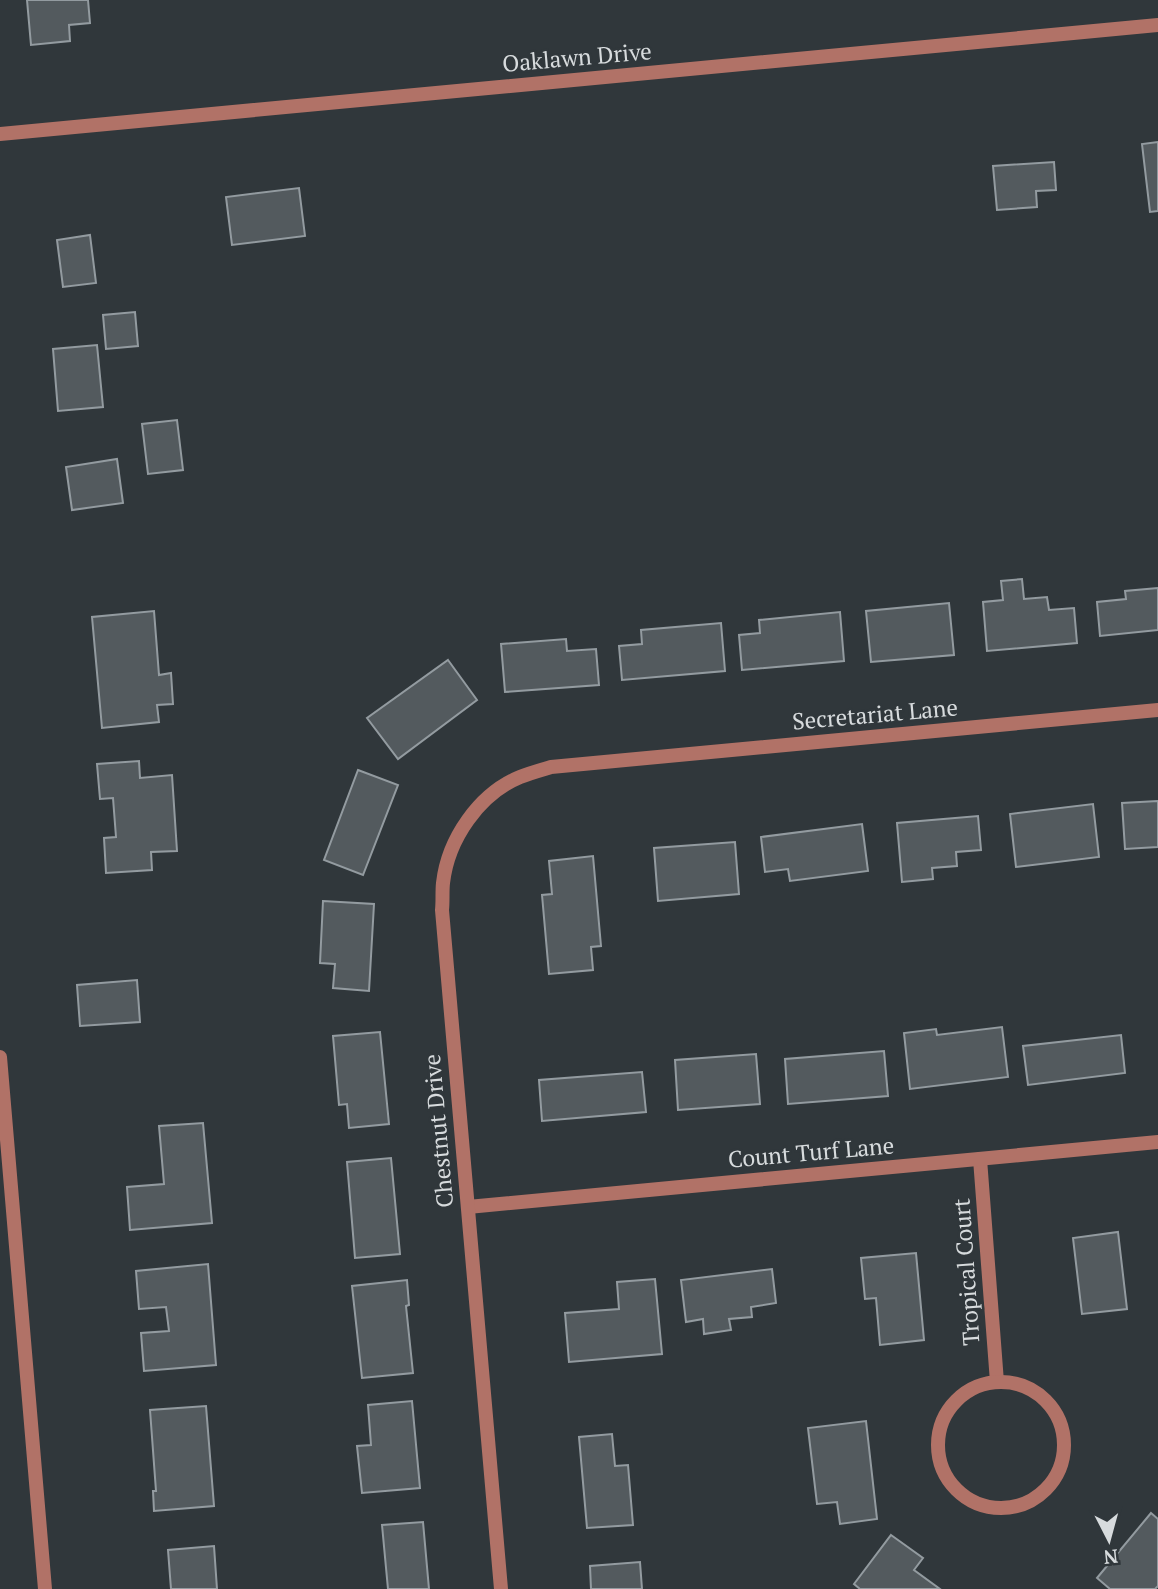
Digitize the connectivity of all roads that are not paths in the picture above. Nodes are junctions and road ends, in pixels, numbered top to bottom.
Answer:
1 (1158, 25) edge
2 (0, 134) edge
3 (1158, 710) edge
4 (596, 763) joint
5 (0, 1057) edge
6 (1158, 1142) edge
7 (980, 1159) junction
8 (468, 1207) junction
9 (997, 1382) junction
10 (46, 1589) edge
11 (501, 1589) edge

1 - 2 street, Oaklawn Drive
3 - 4 street, Secretariat Lane
4 - 8 street, Chestnut Drive
5 - 10 street
6 - 7 street, Count Turf Lane
7 - 8 street, Count Turf Lane
7 - 9 street, Tropical Court
8 - 11 street, Chestnut Drive
9 - 9 street

